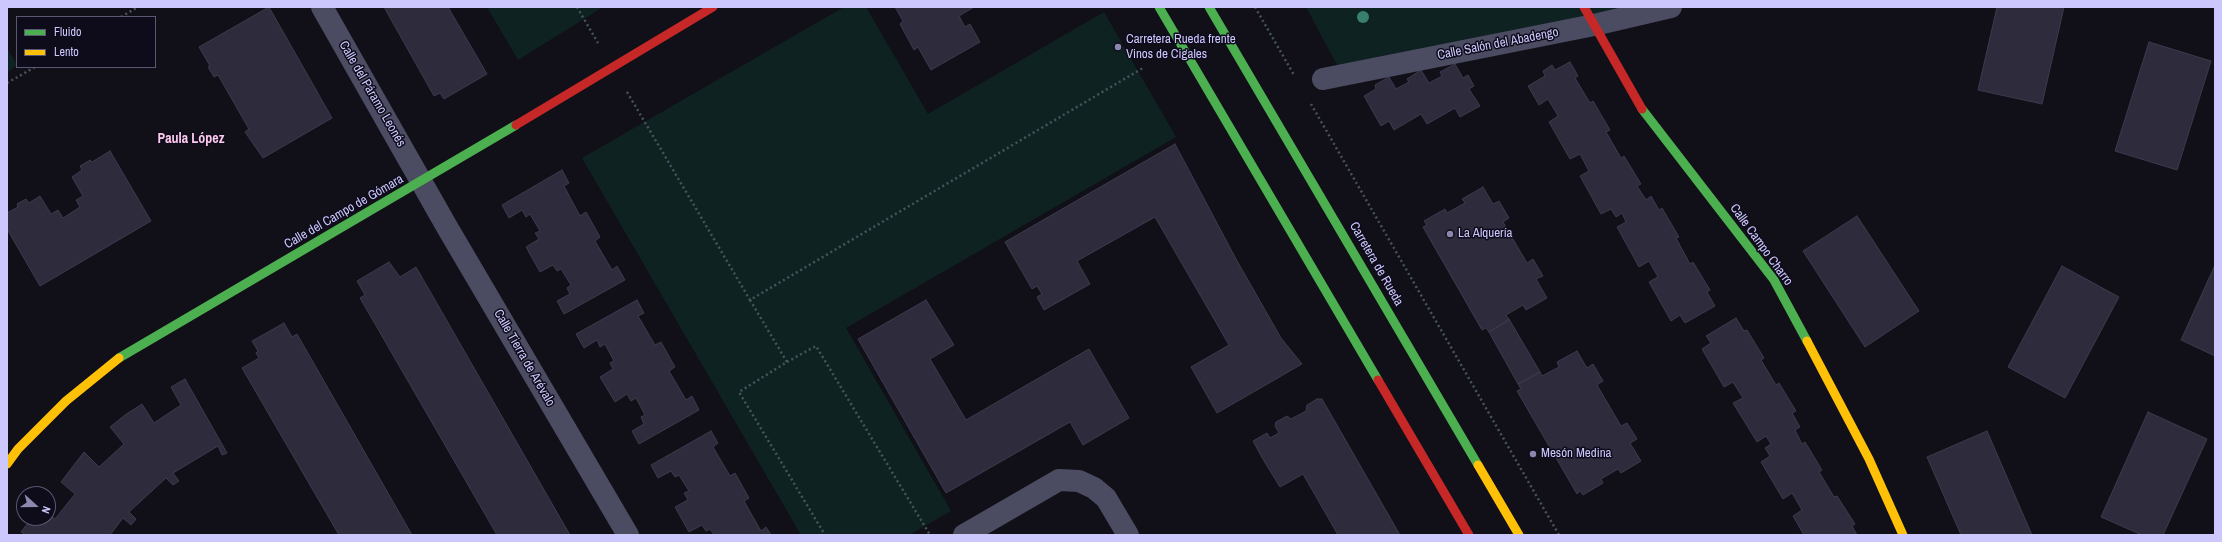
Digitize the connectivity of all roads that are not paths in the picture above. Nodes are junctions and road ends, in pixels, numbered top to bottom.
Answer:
1 (322, 7) edge
2 (713, 7) edge
3 (1159, 7) edge
4 (1209, 7) edge
5 (1671, 7) edge
6 (1589, 16) edge
7 (1323, 79) dead end
8 (421, 182) junction
9 (7, 464) edge
10 (628, 535) edge
11 (964, 535) edge
12 (1128, 535) edge
13 (1470, 535) edge
14 (1519, 535) edge
15 (1903, 535) edge

1 - 8 street, Calle del Páramo Leonés
2 - 8 street, Calle del Campo de Gómara
3 - 13 street
4 - 14 street, Carretera de Rueda
5 - 6 street, Calle Salón del Abadengo
6 - 7 street, Calle Salón del Abadengo
6 - 15 street, Calle Campo Charro
8 - 9 street, Calle del Campo de Gómara
8 - 10 street, Calle Tierra de Arévalo
11 - 12 street

